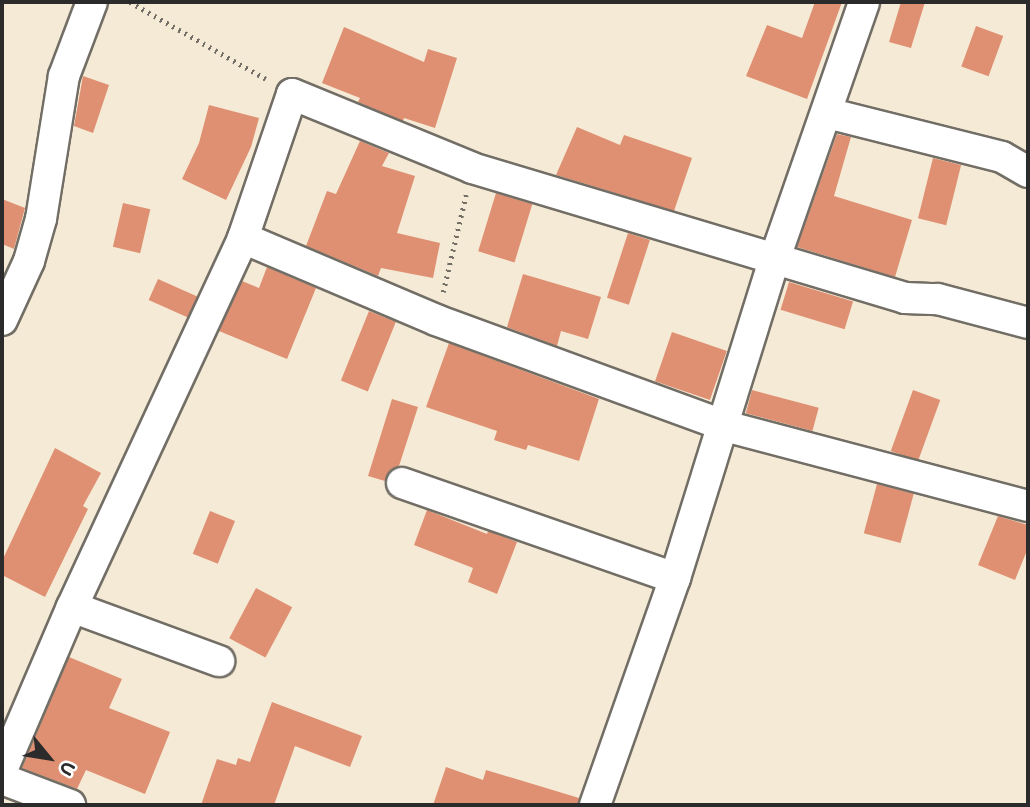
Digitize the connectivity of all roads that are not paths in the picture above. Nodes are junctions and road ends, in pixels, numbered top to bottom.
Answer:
1 (92, 2) edge
2 (864, 2) edge
3 (827, 113) junction
4 (1028, 172) edge
5 (243, 239) junction
6 (775, 261) junction
7 (2, 320) edge
8 (1028, 323) edge
9 (725, 426) junction
10 (402, 483) dead end
11 (1028, 506) edge
12 (675, 578) junction
13 (72, 607) junction
14 (219, 661) dead end
15 (2, 770) edge
16 (2, 779) edge
17 (69, 805) edge
18 (595, 805) edge

1 - 7 street
2 - 3 street
3 - 4 street
3 - 6 street
5 - 6 street
5 - 9 street
5 - 13 street
6 - 8 street
6 - 9 street
9 - 11 street
9 - 12 street
10 - 12 street
12 - 18 street
13 - 14 street
13 - 15 street
16 - 17 street

